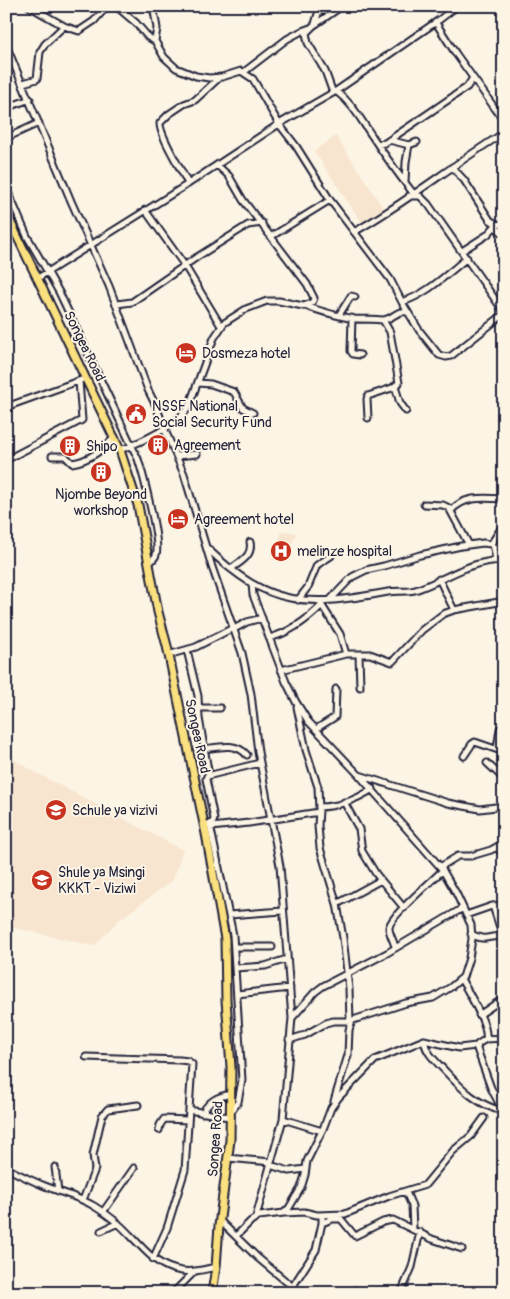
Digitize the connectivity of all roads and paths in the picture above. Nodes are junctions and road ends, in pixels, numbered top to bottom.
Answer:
1 (29, 6) edge
2 (107, 6) edge
3 (116, 6) edge
4 (153, 6) edge
5 (342, 6) edge
6 (445, 6) edge
7 (457, 6) edge
8 (320, 7) edge
9 (449, 12) junction
10 (330, 14) junction
11 (436, 23) junction
12 (64, 26) junction
13 (312, 26) junction
14 (156, 41) junction
15 (6, 45) edge
16 (244, 72) junction
17 (220, 77) junction
18 (473, 78) junction
19 (23, 83) junction
20 (478, 84) junction
21 (468, 86) junction
22 (335, 92) junction
23 (30, 99) junction
24 (6, 108) edge
25 (497, 113) junction
26 (504, 121) edge
27 (39, 122) junction
28 (279, 124) junction
29 (504, 132) edge
30 (6, 138) edge
31 (389, 140) junction
32 (417, 142) dead end
33 (378, 144) junction
34 (409, 145) junction
35 (217, 165) junction
36 (452, 167) junction
37 (405, 182) junction
38 (188, 184) junction
39 (6, 188) edge
40 (411, 195) junction
41 (330, 200) junction
42 (146, 210) junction
43 (6, 213) edge
44 (262, 223) junction
45 (504, 223) edge
46 (496, 226) junction
47 (354, 232) junction
48 (504, 234) edge
49 (272, 236) junction
50 (91, 244) junction
51 (462, 251) junction
52 (467, 258) junction
53 (184, 266) junction
54 (48, 271) junction
55 (38, 278) junction
56 (355, 297) dead end
57 (402, 303) junction
58 (117, 304) junction
59 (303, 306) junction
60 (398, 312) junction
61 (407, 312) junction
62 (504, 313) edge
63 (339, 316) junction
64 (352, 318) junction
65 (383, 320) junction
66 (221, 326) junction
67 (360, 355) dead end
68 (83, 379) junction
69 (198, 382) junction
70 (395, 386) junction
71 (6, 407) edge
72 (406, 411) dead end
73 (253, 413) dead end
74 (368, 418) dead end
75 (164, 428) junction
76 (115, 437) junction
77 (132, 446) junction
78 (120, 450) junction
79 (197, 454) dead end
80 (52, 456) dead end
81 (177, 456) junction
82 (6, 460) edge
83 (504, 499) edge
84 (424, 504) dead end
85 (451, 511) junction
86 (504, 524) edge
87 (250, 542) dead end
88 (490, 544) junction
89 (469, 545) junction
90 (207, 547) junction
91 (331, 556) dead end
92 (504, 560) edge
93 (496, 561) junction
94 (148, 564) junction
95 (231, 569) junction
96 (439, 579) junction
97 (252, 584) junction
98 (298, 600) junction
99 (330, 600) junction
100 (504, 601) edge
101 (320, 603) junction
102 (454, 610) junction
103 (262, 618) junction
104 (234, 628) junction
105 (269, 638) junction
106 (187, 650) junction
107 (346, 654) junction
108 (359, 654) junction
109 (168, 655) junction
110 (281, 670) junction
111 (360, 687) dead end
112 (336, 689) dead end
113 (296, 702) junction
114 (198, 708) junction
115 (220, 708) dead end
116 (316, 729) junction
117 (500, 729) dead end
118 (204, 749) junction
119 (497, 749) junction
120 (504, 752) edge
121 (247, 755) dead end
122 (464, 756) dead end
123 (260, 763) junction
124 (487, 763) dead end
125 (359, 775) junction
126 (209, 776) junction
127 (504, 779) edge
128 (373, 789) junction
129 (344, 802) junction
130 (501, 806) edge
131 (319, 810) junction
132 (504, 816) edge
133 (272, 820) junction
134 (208, 826) junction
135 (504, 843) edge
136 (496, 848) junction
137 (504, 853) edge
138 (441, 868) junction
139 (381, 880) junction
140 (336, 904) junction
141 (504, 905) edge
142 (493, 906) junction
143 (404, 908) junction
144 (463, 908) junction
145 (283, 911) junction
146 (229, 915) junction
147 (466, 915) junction
148 (504, 920) edge
149 (498, 922) junction
150 (471, 934) junction
151 (503, 938) edge
152 (234, 946) junction
153 (272, 947) dead end
154 (395, 947) junction
155 (288, 959) junction
156 (235, 968) junction
157 (347, 974) junction
158 (461, 979) junction
159 (290, 988) junction
160 (237, 994) junction
161 (504, 998) edge
162 (479, 1015) junction
163 (292, 1018) junction
164 (351, 1020) junction
165 (501, 1038) edge
166 (486, 1039) junction
167 (289, 1040) junction
168 (424, 1040) junction
169 (476, 1046) junction
170 (504, 1046) edge
171 (86, 1057) dead end
172 (231, 1094) junction
173 (334, 1104) junction
174 (138, 1105) dead end
175 (189, 1110) junction
176 (503, 1112) edge
177 (202, 1113) junction
178 (231, 1114) junction
179 (484, 1118) dead end
180 (283, 1119) junction
181 (188, 1120) junction
182 (158, 1130) dead end
183 (322, 1131) junction
184 (228, 1158) junction
185 (270, 1164) junction
186 (55, 1167) dead end
187 (6, 1168) edge
188 (134, 1168) dead end
189 (306, 1169) junction
190 (58, 1191) junction
191 (406, 1192) junction
192 (83, 1200) junction
193 (103, 1212) junction
194 (284, 1213) junction
195 (322, 1215) junction
196 (256, 1218) junction
197 (220, 1221) junction
198 (118, 1223) junction
199 (322, 1223) junction
200 (413, 1229) junction
201 (101, 1231) dead end
202 (420, 1232) junction
203 (236, 1236) junction
204 (462, 1249) dead end
205 (153, 1258) junction
206 (216, 1267) junction
207 (195, 1271) junction
208 (292, 1286) junction
209 (173, 1293) edge
210 (212, 1293) edge
211 (287, 1293) edge
212 (300, 1293) edge
213 (352, 1293) edge
214 (364, 1293) edge
215 (401, 1293) edge

1 - 12 street
2 - 12 street
3 - 14 street
4 - 14 street
5 - 10 street
6 - 9 street
7 - 9 street
8 - 10 street
8 - 13 street
9 - 11 street
10 - 13 street
11 - 18 street
11 - 22 street
12 - 19 street
13 - 16 street
13 - 22 street
14 - 17 street
15 - 19 street
16 - 17 street
16 - 28 street
17 - 38 street
18 - 20 street
18 - 21 street
19 - 23 street
20 - 21 street
20 - 25 street
21 - 31 street
22 - 28 street
22 - 33 street
23 - 24 street
23 - 27 street
25 - 26 street
25 - 29 street
27 - 30 street
27 - 50 street
28 - 35 street
28 - 41 street
29 - 36 street
31 - 33 street
31 - 34 street
32 - 34 street
33 - 37 street
34 - 37 street
35 - 38 street
35 - 44 street
36 - 40 street
36 - 46 street
37 - 40 street
38 - 42 street
39 - 54 street
40 - 47 street
40 - 51 street
41 - 47 street
41 - 49 street
42 - 50 street
42 - 53 street
43 - 55 highway, Songea Road
44 - 49 street
44 - 53 street
45 - 46 street
46 - 48 street
46 - 51 street
47 - 57 street
49 - 59 street
50 - 54 street
50 - 58 street
51 - 52 street
52 - 57 street
52 - 62 street
53 - 58 street
53 - 66 street
54 - 55 street
54 - 77 street
55 - 68 highway, Songea Road
56 - 63 street
57 - 60 street
57 - 61 street
58 - 75 street
59 - 63 street
59 - 66 street
60 - 61 street
60 - 65 street
61 - 62 street
63 - 64 street
64 - 65 street
64 - 67 street
65 - 70 street
66 - 69 street
68 - 71 street
68 - 76 highway, Songea Road
68 - 82 street
69 - 73 street
69 - 75 street
70 - 72 street
70 - 74 street
75 - 77 street
75 - 81 street
76 - 78 highway, Songea Road
76 - 80 street
77 - 78 street
77 - 94 street
78 - 94 highway, Songea Road
79 - 81 street
81 - 90 street
83 - 85 street
84 - 85 street
85 - 89 street
86 - 88 street
87 - 95 street
88 - 89 street
88 - 93 street
89 - 99 street
90 - 95 street
90 - 104 street
91 - 98 street
92 - 93 street
93 - 96 street
94 - 109 highway, Songea Road
95 - 97 street
96 - 99 street
96 - 102 street
97 - 98 street
97 - 103 street
98 - 101 street
99 - 101 street
100 - 102 street
101 - 105 street
101 - 107 street
102 - 108 street
103 - 104 street
103 - 105 street
104 - 106 street
104 - 123 street
105 - 110 street
106 - 109 street
106 - 114 street
107 - 108 street
107 - 110 street
108 - 111 street
109 - 134 highway, Songea Road
110 - 113 street
112 - 116 street
113 - 116 street
113 - 131 street
114 - 115 street
114 - 118 street
116 - 125 street
117 - 119 street
118 - 121 street
118 - 126 street
119 - 120 street
119 - 122 street
123 - 126 street
123 - 133 street
124 - 127 street
125 - 128 street
125 - 130 street
126 - 134 street
128 - 129 street
128 - 138 street
129 - 131 street
129 - 139 street
130 - 132 street
131 - 133 street
131 - 140 street
133 - 134 street
133 - 145 street
134 - 146 street
134 - 172 highway, Songea Road
135 - 136 street
136 - 137 street
136 - 138 street
138 - 143 street
138 - 144 street
139 - 140 street
139 - 143 street
140 - 157 street
141 - 142 street
142 - 147 street
142 - 149 street
143 - 154 street
144 - 147 street
144 - 154 street
145 - 146 street
145 - 155 street
146 - 152 street
147 - 150 street
148 - 149 street
149 - 151 street
150 - 151 street
150 - 158 street
152 - 153 street
152 - 156 street
154 - 157 street
155 - 156 street
155 - 159 street
156 - 160 street
157 - 163 street
157 - 164 street
158 - 162 street
158 - 164 street
159 - 160 street
159 - 163 street
160 - 178 street
161 - 162 street
162 - 166 street
163 - 167 street
164 - 167 street
164 - 173 street
165 - 166 street
165 - 170 street
166 - 169 street
167 - 180 street
168 - 169 street
168 - 173 street
168 - 176 street
169 - 176 street
171 - 175 street
172 - 177 street
172 - 178 highway, Songea Road
173 - 183 street
174 - 192 street
175 - 177 street
175 - 181 street
177 - 178 street
178 - 184 highway, Songea Road
179 - 191 street
180 - 183 street
180 - 185 street
181 - 182 street
181 - 205 street
183 - 189 street
184 - 185 street
184 - 197 highway, Songea Road
185 - 189 street
185 - 196 street
186 - 190 street
187 - 190 street
188 - 193 street
189 - 194 street
190 - 192 street
191 - 195 street
191 - 200 street
192 - 193 street
193 - 198 street
194 - 195 street
194 - 196 street
195 - 199 street
196 - 203 street
197 - 203 street
197 - 206 highway, Songea Road
198 - 201 street
198 - 205 street
199 - 200 street
199 - 208 street
200 - 202 street
202 - 204 street
202 - 215 street
203 - 208 street
205 - 207 street
206 - 207 street
206 - 210 highway, Songea Road
207 - 209 street
208 - 211 street
208 - 212 street
213 - 214 street

